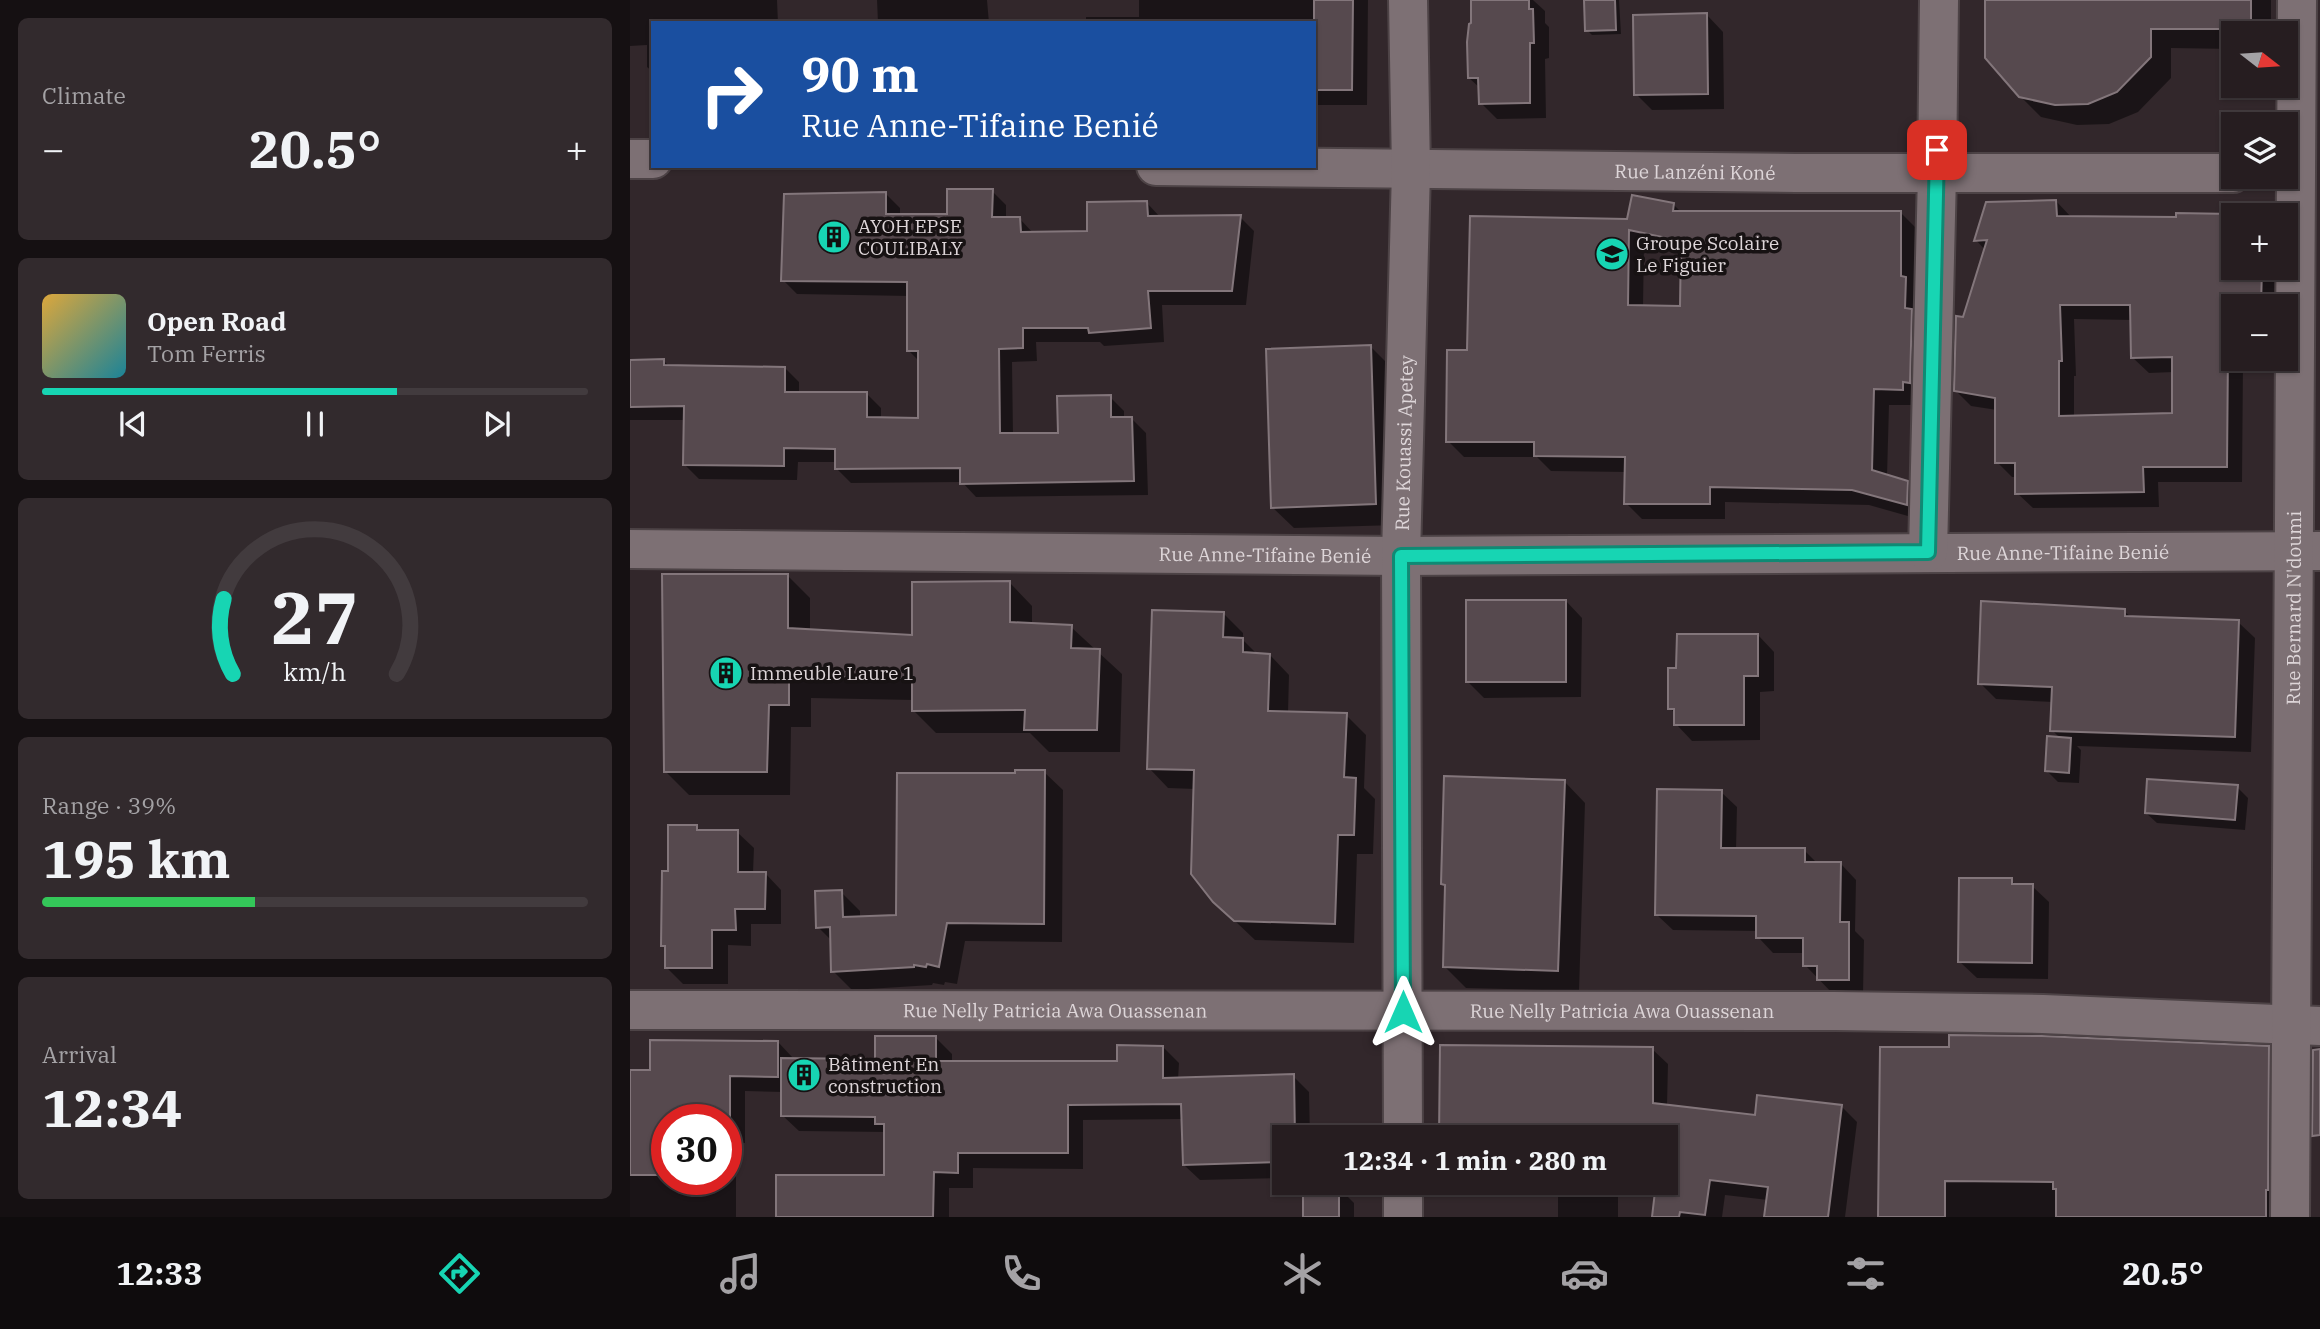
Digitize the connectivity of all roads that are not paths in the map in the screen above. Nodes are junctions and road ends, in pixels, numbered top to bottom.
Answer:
1 (1408, 0) edge
2 (1939, 0) edge
3 (2297, 0) edge
4 (630, 159) edge
5 (651, 159) edge
6 (1284, 168) edge
7 (1411, 170) junction
8 (2221, 173) edge
9 (2301, 173) edge
10 (1937, 174) junction
11 (630, 549) edge
12 (2307, 550) edge
13 (1928, 552) junction
14 (1401, 556) junction
15 (630, 1010) edge
16 (1403, 1012) junction
17 (2306, 1026) edge
18 (1403, 1125) edge
19 (1403, 1195) edge
20 (1403, 1217) edge
21 (2290, 1217) edge

1 - 7 street, Rue Kouassi Apetey
2 - 10 street
3 - 9 street, Rue Bernard N'doumi
4 - 5 street
6 - 7 street, Rue Lanzéni Koné
7 - 10 street, Rue Lanzéni Koné
7 - 14 street, Rue Kouassi Apetey
8 - 10 street, Rue Lanzéni Koné
9 - 12 street, Rue Bernard N'doumi
10 - 13 street
11 - 14 street, Rue Anne-Tifaine Benié
12 - 13 street, Rue Anne-Tifaine Benié
12 - 17 street, Rue Bernard N'doumi
13 - 14 street, Rue Anne-Tifaine Benié
14 - 16 street, Rue Kouassi Apetey
15 - 16 street, Rue Nelly Patricia Awa Ouassenan
16 - 17 street, Rue Nelly Patricia Awa Ouassenan
16 - 18 street, Rue Kouassi Apetey
17 - 21 street, Rue Bernard N'doumi
19 - 20 street

